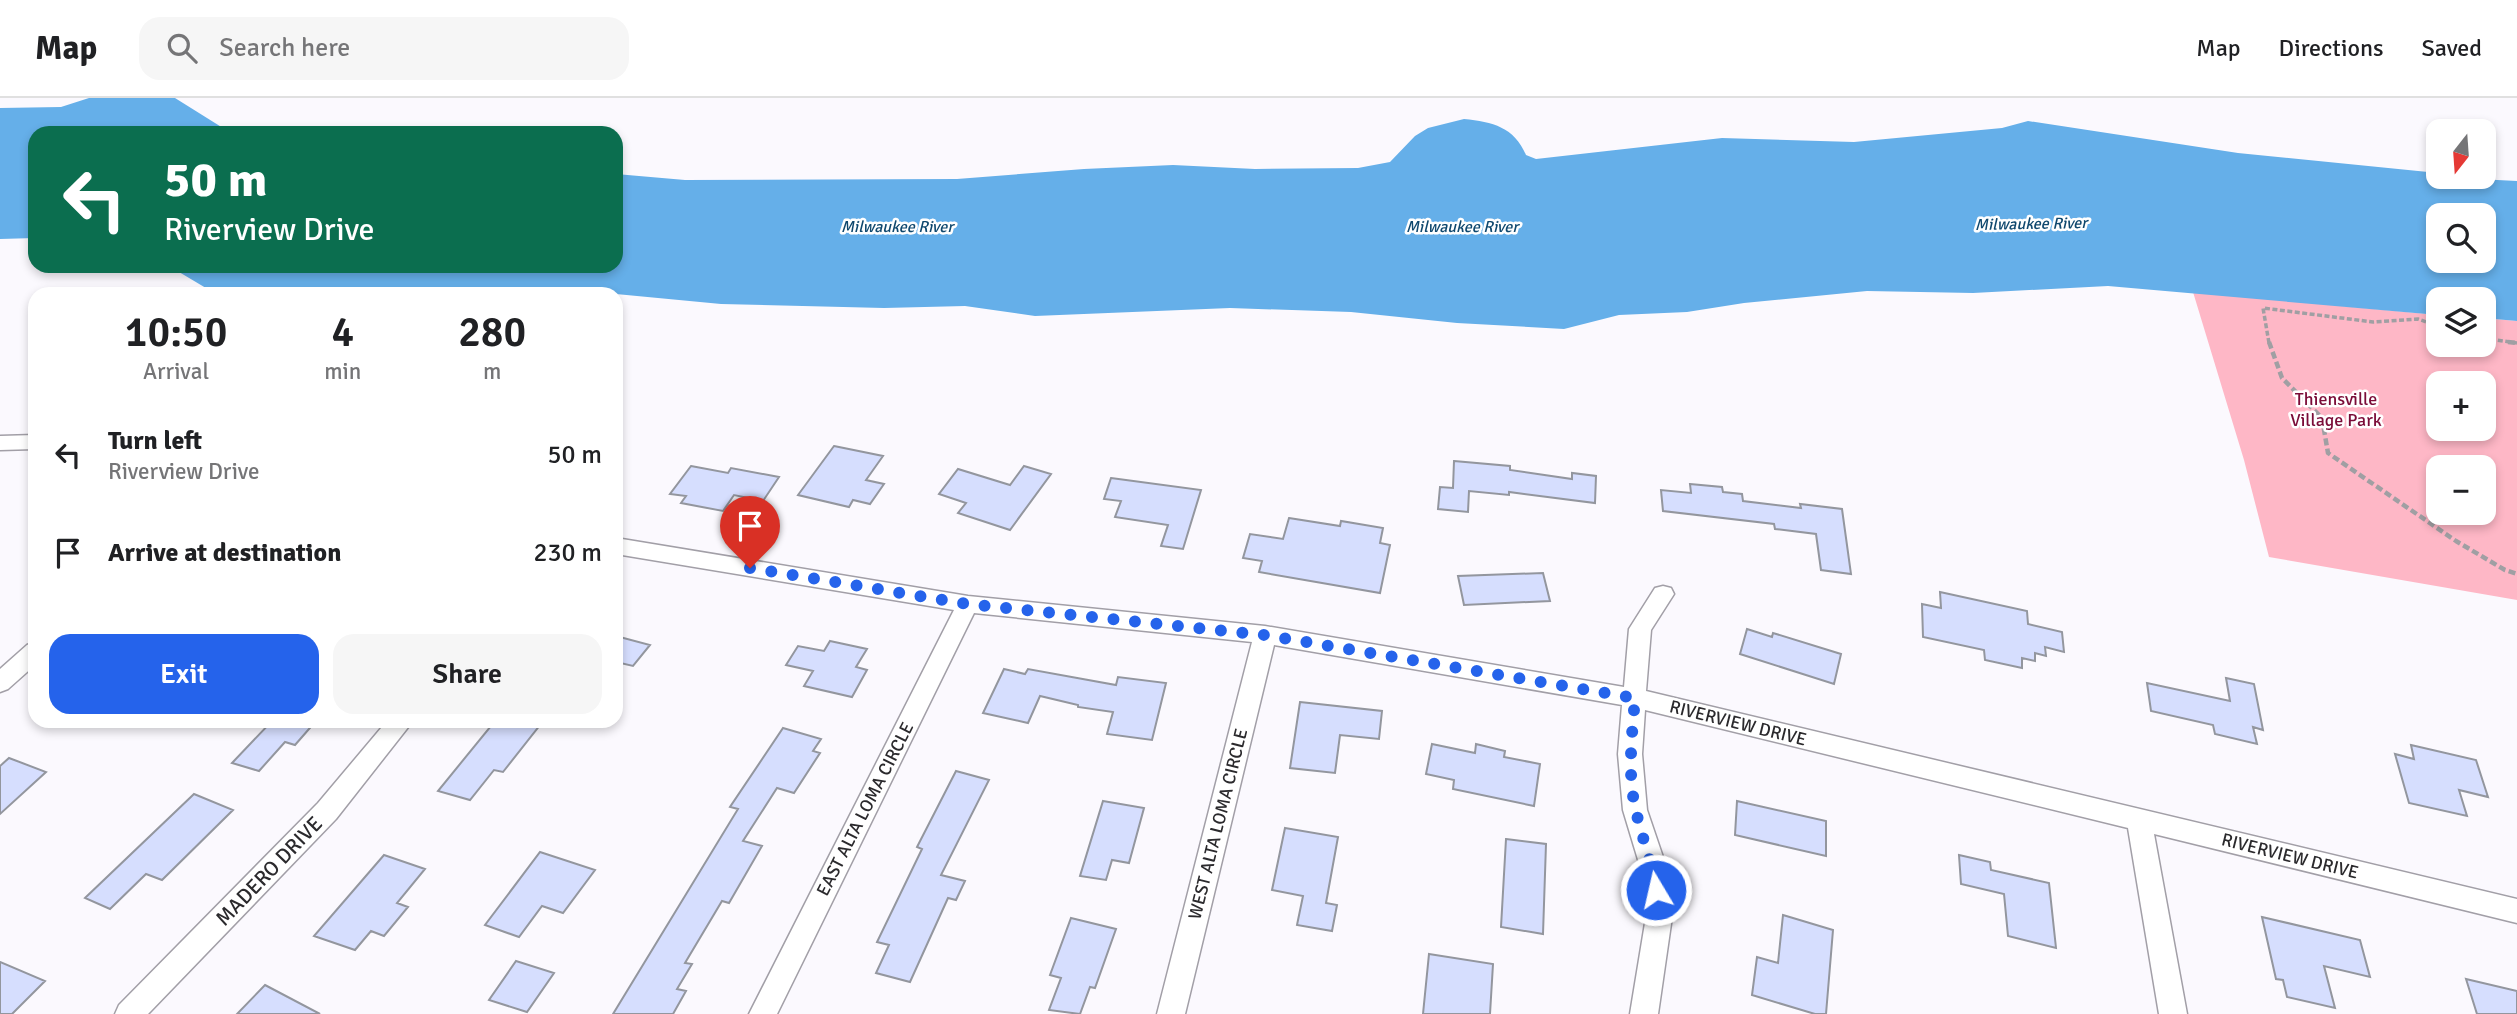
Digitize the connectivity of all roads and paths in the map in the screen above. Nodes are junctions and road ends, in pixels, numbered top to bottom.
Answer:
1 (2426, 322) edge
2 (2496, 340) edge
3 (2517, 343) edge
4 (28, 442) edge
5 (0, 443) edge
6 (623, 547) edge
7 (2517, 574) edge
8 (1663, 594) dead end
9 (968, 604) junction
10 (1265, 635) junction
11 (28, 657) edge
12 (0, 683) edge
13 (1635, 698) junction
14 (395, 728) edge
15 (2139, 819) junction
16 (2517, 911) edge
17 (129, 1014) edge
18 (762, 1014) edge
19 (1171, 1014) edge
20 (1644, 1014) edge
21 (2172, 1014) edge

1 - 7 path
2 - 3 path
4 - 5 street
6 - 9 street, RIVERVIEW DRIVE
8 - 13 street
9 - 10 street, RIVERVIEW DRIVE
9 - 18 street, EAST ALTA LOMA CIRCLE
10 - 13 street, RIVERVIEW DRIVE
10 - 19 street, WEST ALTA LOMA CIRCLE
11 - 12 street
13 - 15 street, RIVERVIEW DRIVE
13 - 20 street
14 - 17 street, MADERO DRIVE
15 - 16 street, RIVERVIEW DRIVE
15 - 21 street

